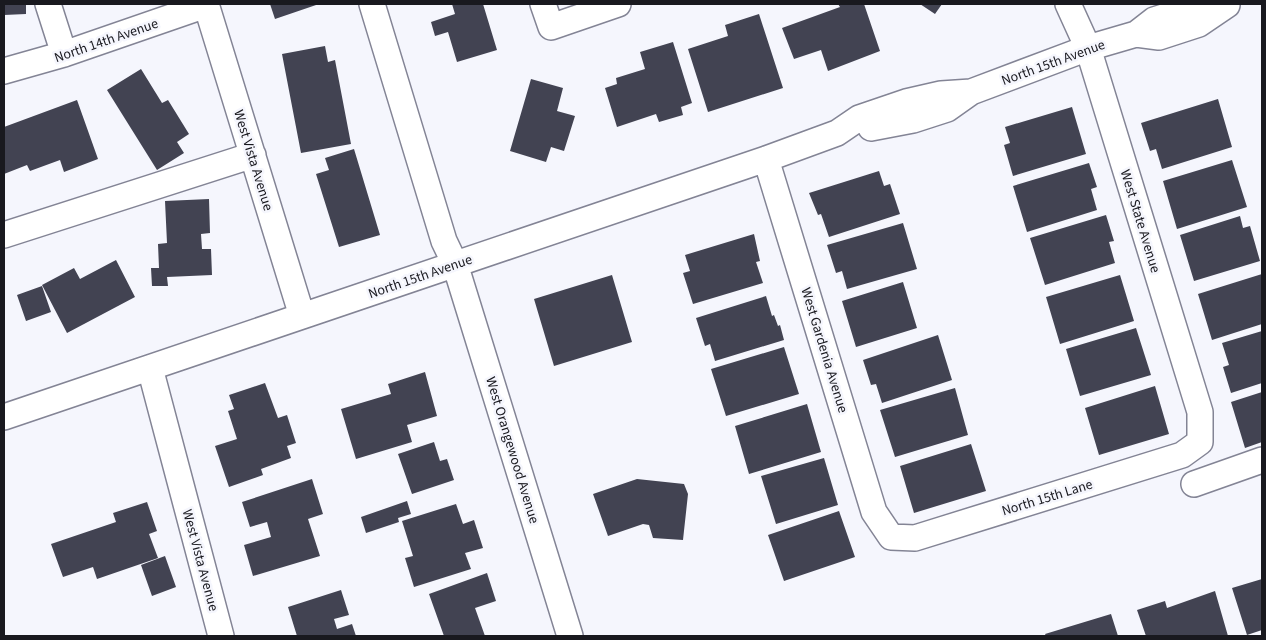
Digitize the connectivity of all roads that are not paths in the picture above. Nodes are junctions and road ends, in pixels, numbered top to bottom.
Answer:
1 (48, 4) edge
2 (372, 4) edge
3 (618, 4) edge
4 (1068, 4) edge
5 (206, 5) edge
6 (1229, 5) edge
7 (547, 15) edge
8 (1088, 48) junction
9 (64, 54) junction
10 (4, 71) edge
11 (253, 155) junction
12 (766, 159) junction
13 (4, 235) edge
14 (455, 264) junction
15 (302, 316) junction
16 (150, 368) junction
17 (4, 417) edge
18 (1200, 442) joint
19 (1262, 460) edge
20 (1194, 484) dead end
21 (891, 537) joint
22 (221, 636) edge
23 (570, 636) edge

1 - 9 street
2 - 14 street, West Orangewood Avenue
3 - 7 street
4 - 8 street, West State Avenue
5 - 9 street, North 14th Avenue
5 - 11 street, West Vista Avenue
6 - 8 street, North 15th Avenue
8 - 12 street, North 15th Avenue
8 - 18 street, West State Avenue
9 - 10 street, North 14th Avenue
11 - 13 street
11 - 15 street, West Vista Avenue
12 - 14 street, North 15th Avenue
12 - 21 street, West Gardenia Avenue
14 - 15 street, North 15th Avenue
14 - 23 street, West Orangewood Avenue
15 - 16 street, North 15th Avenue
16 - 17 street, North 15th Avenue
16 - 22 street, West Vista Avenue
18 - 21 street, North 15th Lane
19 - 20 street

